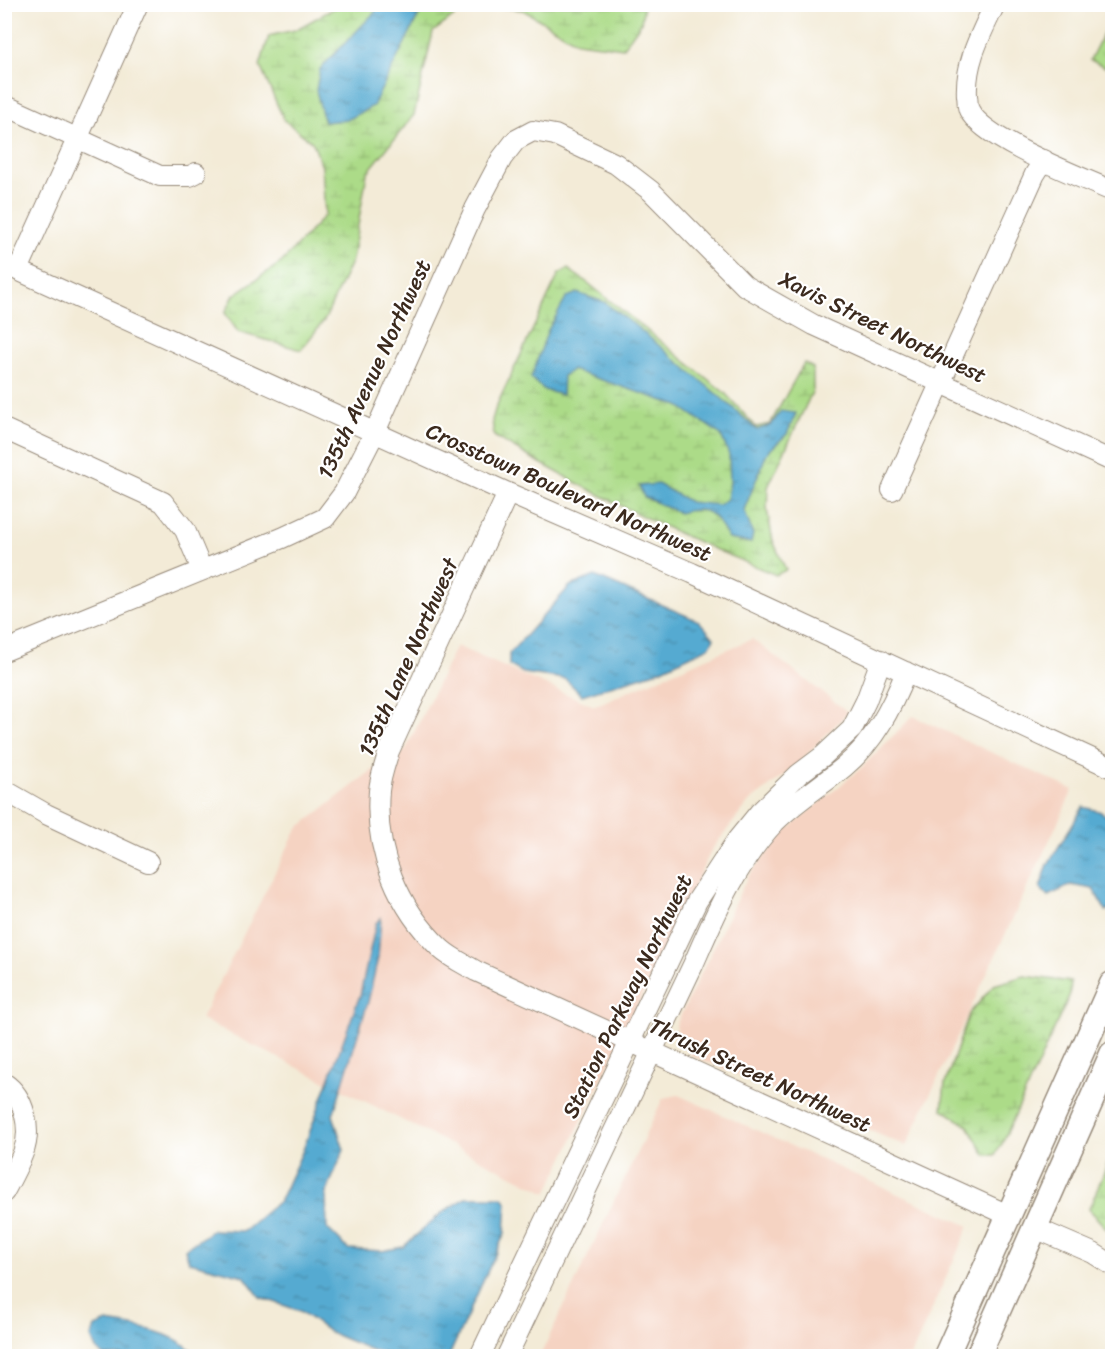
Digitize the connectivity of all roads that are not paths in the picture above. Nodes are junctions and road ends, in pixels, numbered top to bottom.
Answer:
1 (138, 4) edge
2 (995, 4) edge
3 (4, 105) edge
4 (533, 131) joint
5 (77, 138) junction
6 (1044, 160) junction
7 (196, 173) dead end
8 (1113, 192) edge
9 (11, 267) edge
10 (940, 384) junction
11 (4, 429) edge
12 (375, 432) junction
13 (1113, 462) edge
14 (892, 490) dead end
15 (508, 492) junction
16 (202, 570) junction
17 (4, 651) edge
18 (880, 660) junction
19 (906, 672) junction
20 (815, 763) junction
21 (1113, 768) edge
22 (829, 779) junction
23 (4, 790) edge
24 (148, 862) dead end
25 (710, 880) junction
26 (392, 881) joint
27 (728, 890) junction
28 (1113, 984) edge
29 (629, 1042) junction
30 (651, 1052) junction
31 (1113, 1054) edge
32 (4, 1083) edge
33 (4, 1192) edge
34 (1008, 1215) junction
35 (1035, 1228) junction
36 (1113, 1265) edge
37 (480, 1356) edge
38 (507, 1356) edge
39 (946, 1356) edge
40 (978, 1356) edge

1 - 5 street
2 - 6 street
3 - 5 street
4 - 10 street, Xavis Street Northwest
4 - 12 street, 135th Avenue Northwest
5 - 7 street
5 - 9 street
6 - 8 street
6 - 10 street
9 - 12 street, Crosstown Boulevard Northwest
10 - 13 street, Xavis Street Northwest
10 - 14 street
11 - 16 street
12 - 15 street, Crosstown Boulevard Northwest
12 - 16 street, 135th Avenue Northwest
15 - 18 street, Crosstown Boulevard Northwest
15 - 26 street, 135th Lane Northwest
16 - 17 street, 135th Avenue Northwest
18 - 19 street, Crosstown Boulevard Northwest
18 - 20 street, Station Parkway Northwest
19 - 21 street, Crosstown Boulevard Northwest
19 - 22 street, Station Parkway Northwest
20 - 22 street
20 - 25 street, Station Parkway Northwest
22 - 27 street, Station Parkway Northwest
23 - 24 street
25 - 27 street
25 - 29 street, Station Parkway Northwest
26 - 29 street, Thrush Street Northwest
27 - 30 street, Station Parkway Northwest
28 - 34 main road
29 - 30 street, Thrush Street Northwest
29 - 37 street, Station Parkway Northwest
30 - 34 street, Thrush Street Northwest
30 - 38 street, Station Parkway Northwest
31 - 35 main road
32 - 33 street
34 - 39 main road
35 - 36 street
35 - 40 main road

